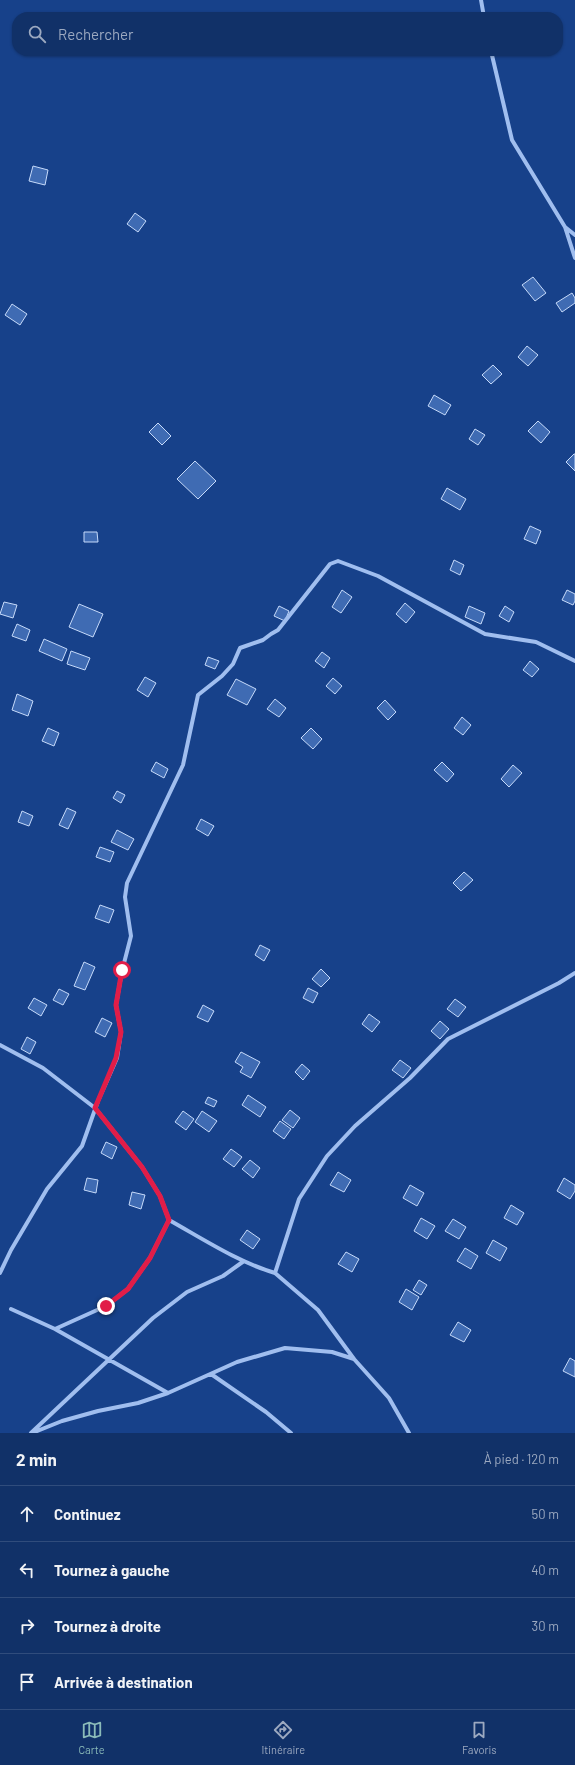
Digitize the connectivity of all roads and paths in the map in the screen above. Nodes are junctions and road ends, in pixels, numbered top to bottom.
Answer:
1 (481, 0) edge
2 (483, 12) edge
3 (492, 56) edge
4 (565, 227) junction
5 (575, 235) edge
6 (575, 258) edge
7 (575, 661) edge
8 (575, 973) edge
9 (0, 1045) edge
10 (95, 1108) junction
11 (169, 1220) junction
12 (244, 1261) junction
13 (0, 1273) edge
14 (276, 1273) junction
15 (11, 1309) dead end
16 (55, 1329) junction
17 (109, 1359) junction
18 (354, 1359) junction
19 (211, 1374) junction
20 (168, 1393) junction
21 (32, 1433) edge
22 (291, 1433) edge
23 (409, 1433) edge

1 - 2 street
3 - 4 street
4 - 5 street
4 - 6 street
7 - 10 street
8 - 14 street
9 - 10 street
10 - 11 street
10 - 13 street
11 - 12 street
11 - 16 street
12 - 14 street
12 - 17 street
14 - 18 street
15 - 16 street
16 - 17 street
17 - 20 street
17 - 21 street
18 - 19 street
18 - 23 street
19 - 20 street
19 - 22 street
20 - 21 street

